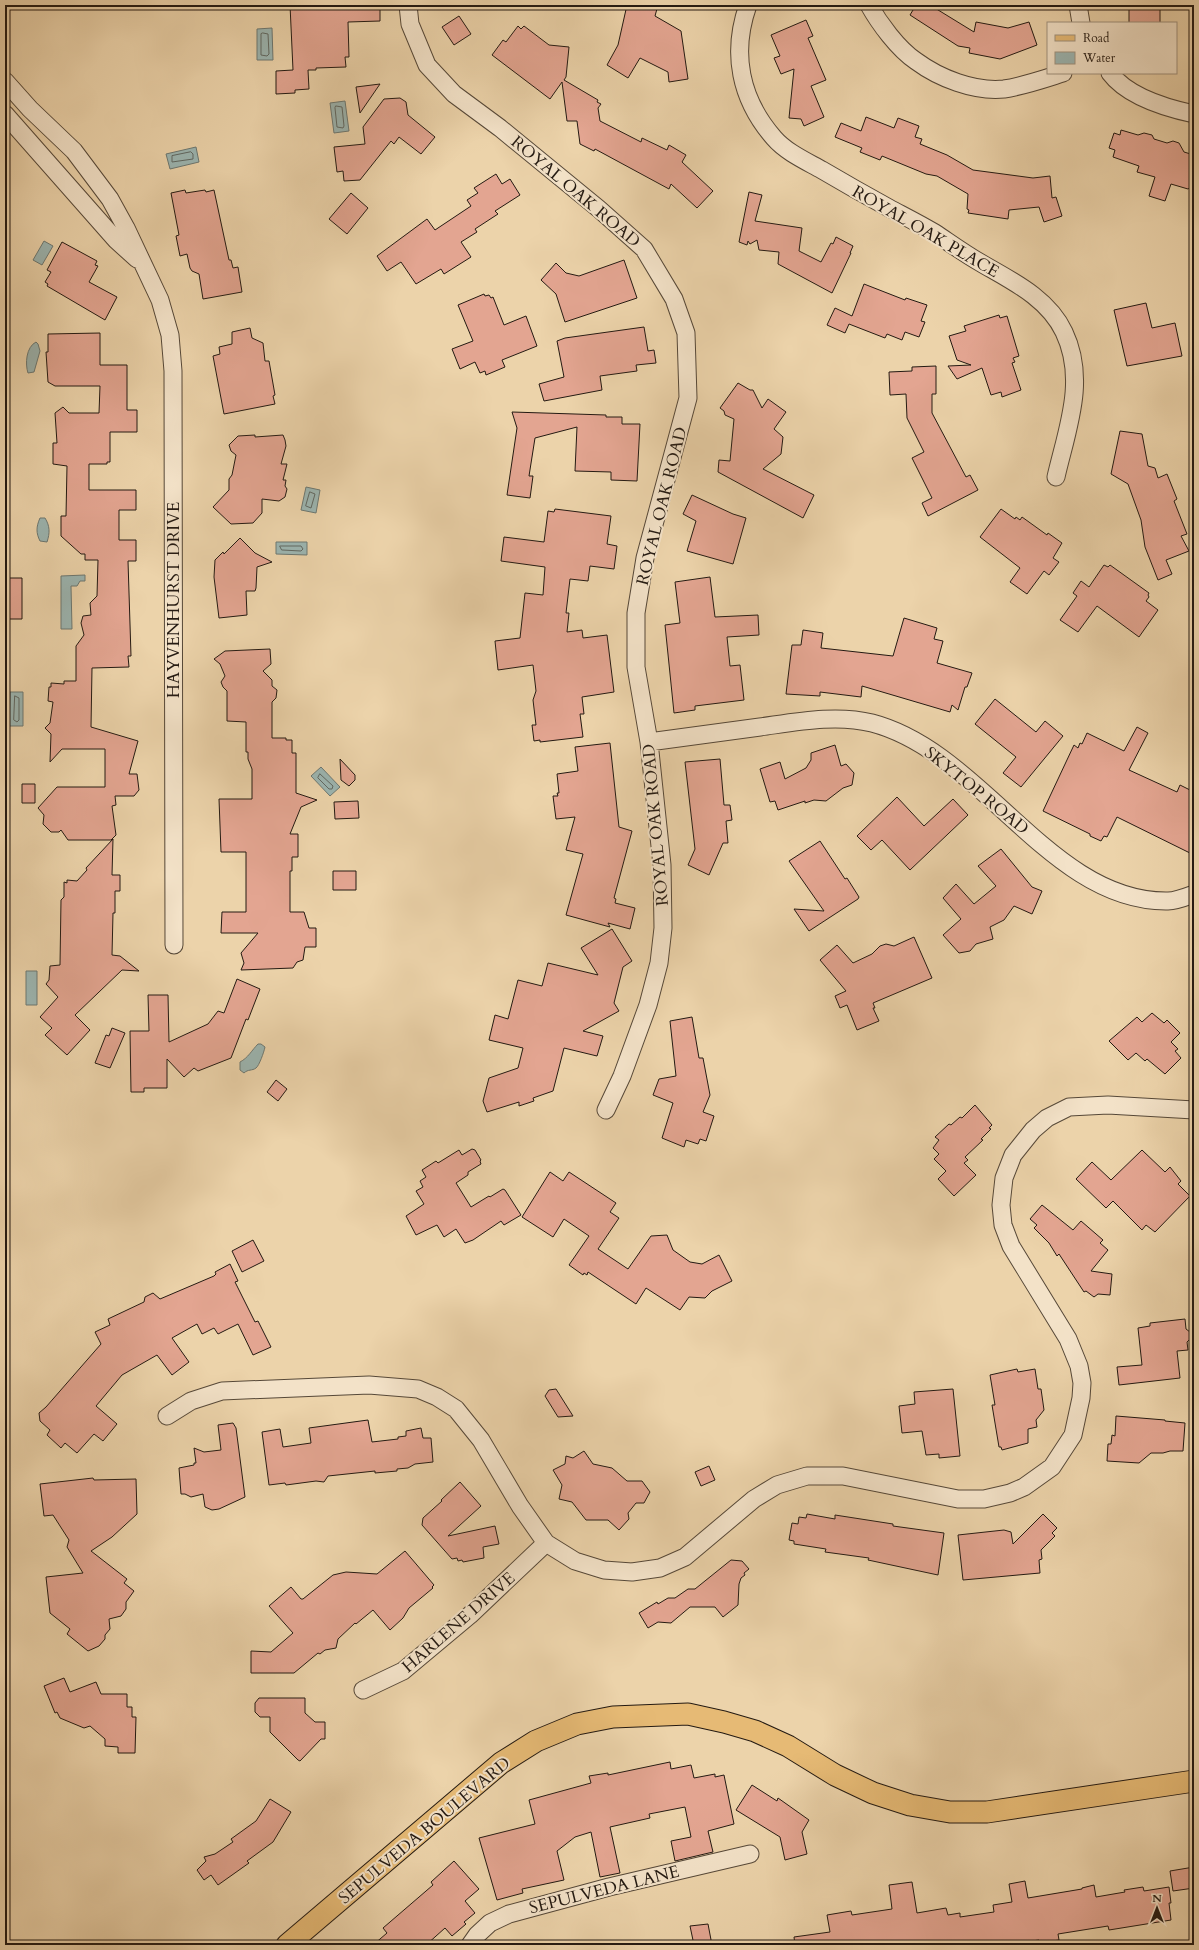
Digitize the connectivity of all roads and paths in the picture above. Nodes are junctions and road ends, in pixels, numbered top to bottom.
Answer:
1 (408, 5) edge
2 (748, 5) edge
3 (869, 5) edge
4 (1078, 5) edge
5 (1081, 22) edge
6 (1058, 74) edge
7 (1111, 74) edge
8 (5, 81) edge
9 (22, 98) junction
10 (1194, 114) edge
11 (6, 115) edge
12 (63, 141) junction
13 (45, 158) junction
14 (141, 262) junction
15 (1056, 477) dead end
16 (649, 742) junction
17 (1194, 894) edge
18 (174, 945) dead end
19 (606, 1110) dead end
20 (1194, 1110) edge
21 (167, 1416) dead end
22 (546, 1543) junction
23 (363, 1690) dead end
24 (1194, 1781) edge
25 (750, 1854) dead end
26 (287, 1945) edge
27 (470, 1945) edge

1 - 16 street, ROYAL OAK ROAD
2 - 15 street, ROYAL OAK PLACE
3 - 6 street
4 - 5 street
7 - 10 street
8 - 9 street, HAYVENHURST DRIVE
9 - 11 street, HAYVENHURST DRIVE
9 - 12 street, HAYVENHURST DRIVE
11 - 13 street, HAYVENHURST DRIVE
12 - 13 street
12 - 14 street, HAYVENHURST DRIVE
13 - 14 street, HAYVENHURST DRIVE
14 - 18 street, HAYVENHURST DRIVE
16 - 17 street, SKYTOP ROAD
16 - 19 street, ROYAL OAK ROAD
20 - 22 street
21 - 22 street
22 - 23 street, HARLENE DRIVE
24 - 26 main road, SEPULVEDA BOULEVARD
25 - 27 street, SEPULVEDA LANE

